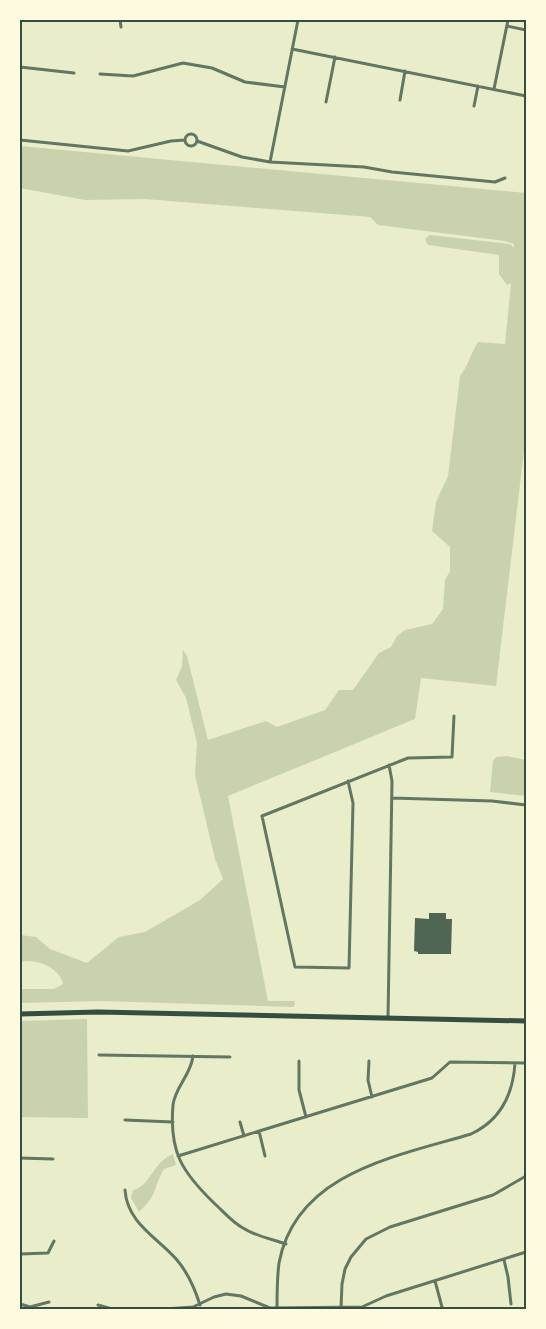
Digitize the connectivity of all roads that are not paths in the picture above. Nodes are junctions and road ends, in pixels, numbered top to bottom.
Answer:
1 (120, 20) edge
2 (298, 20) edge
3 (508, 20) edge
4 (121, 26) dead end
5 (507, 26) junction
6 (526, 30) edge
7 (292, 49) junction
8 (335, 57) junction
9 (20, 67) edge
10 (406, 72) junction
11 (74, 73) dead end
12 (100, 74) dead end
13 (478, 86) junction
14 (285, 87) junction
15 (494, 89) junction
16 (526, 96) edge
17 (400, 100) dead end
18 (326, 102) dead end
19 (474, 106) dead end
20 (20, 140) edge
21 (185, 140) junction
22 (197, 142) junction
23 (270, 162) junction
24 (505, 178) dead end
25 (454, 716) dead end
26 (389, 765) junction
27 (348, 781) junction
28 (392, 798) junction
29 (526, 805) edge
30 (20, 1014) edge
31 (388, 1018) junction
32 (526, 1022) edge
33 (99, 1055) dead end
34 (193, 1056) junction
35 (230, 1057) dead end
36 (299, 1061) dead end
37 (369, 1061) dead end
38 (515, 1063) junction
39 (526, 1063) edge
40 (372, 1097) junction
41 (306, 1117) junction
42 (125, 1120) dead end
43 (173, 1122) junction
44 (240, 1122) dead end
45 (259, 1131) junction
46 (244, 1136) junction
47 (178, 1156) junction
48 (265, 1156) dead end
49 (20, 1158) edge
50 (53, 1158) dead end
51 (526, 1176) edge
52 (125, 1190) dead end
53 (54, 1241) dead end
54 (286, 1244) junction
55 (526, 1252) edge
56 (20, 1254) edge
57 (504, 1260) junction
58 (435, 1281) junction
59 (49, 1302) dead end
60 (20, 1304) edge
61 (511, 1304) dead end
62 (98, 1305) dead end
63 (200, 1305) junction
64 (442, 1307) dead end
65 (277, 1308) edge
66 (341, 1308) edge
67 (156, 1309) edge
68 (165, 1309) edge

1 - 4 street
2 - 7 street
3 - 5 street
5 - 6 street
5 - 15 street
7 - 8 street
7 - 14 street
8 - 10 street
8 - 18 street
9 - 11 street
10 - 13 street
10 - 17 street
12 - 14 street
13 - 15 street
13 - 19 street
14 - 23 street
15 - 16 street
20 - 21 street
21 - 22 street
21 - 22 street
22 - 23 street
23 - 24 street
25 - 26 street
26 - 27 street
26 - 28 street
27 - 27 street
28 - 29 street
28 - 31 street
30 - 31 main road
31 - 32 main road
33 - 34 street
34 - 35 street
34 - 43 street
36 - 41 street
37 - 40 street
38 - 39 street
38 - 40 street
38 - 54 street
40 - 41 street
41 - 45 street
42 - 43 street
43 - 47 street
44 - 46 street
45 - 46 street
45 - 48 street
46 - 47 street
47 - 54 street
49 - 50 street
51 - 66 street
52 - 63 street
53 - 56 street
54 - 65 street
55 - 57 street
57 - 58 street
57 - 61 street
58 - 64 street
58 - 66 street
59 - 60 street
62 - 67 street
63 - 65 street
63 - 68 street
65 - 66 street

